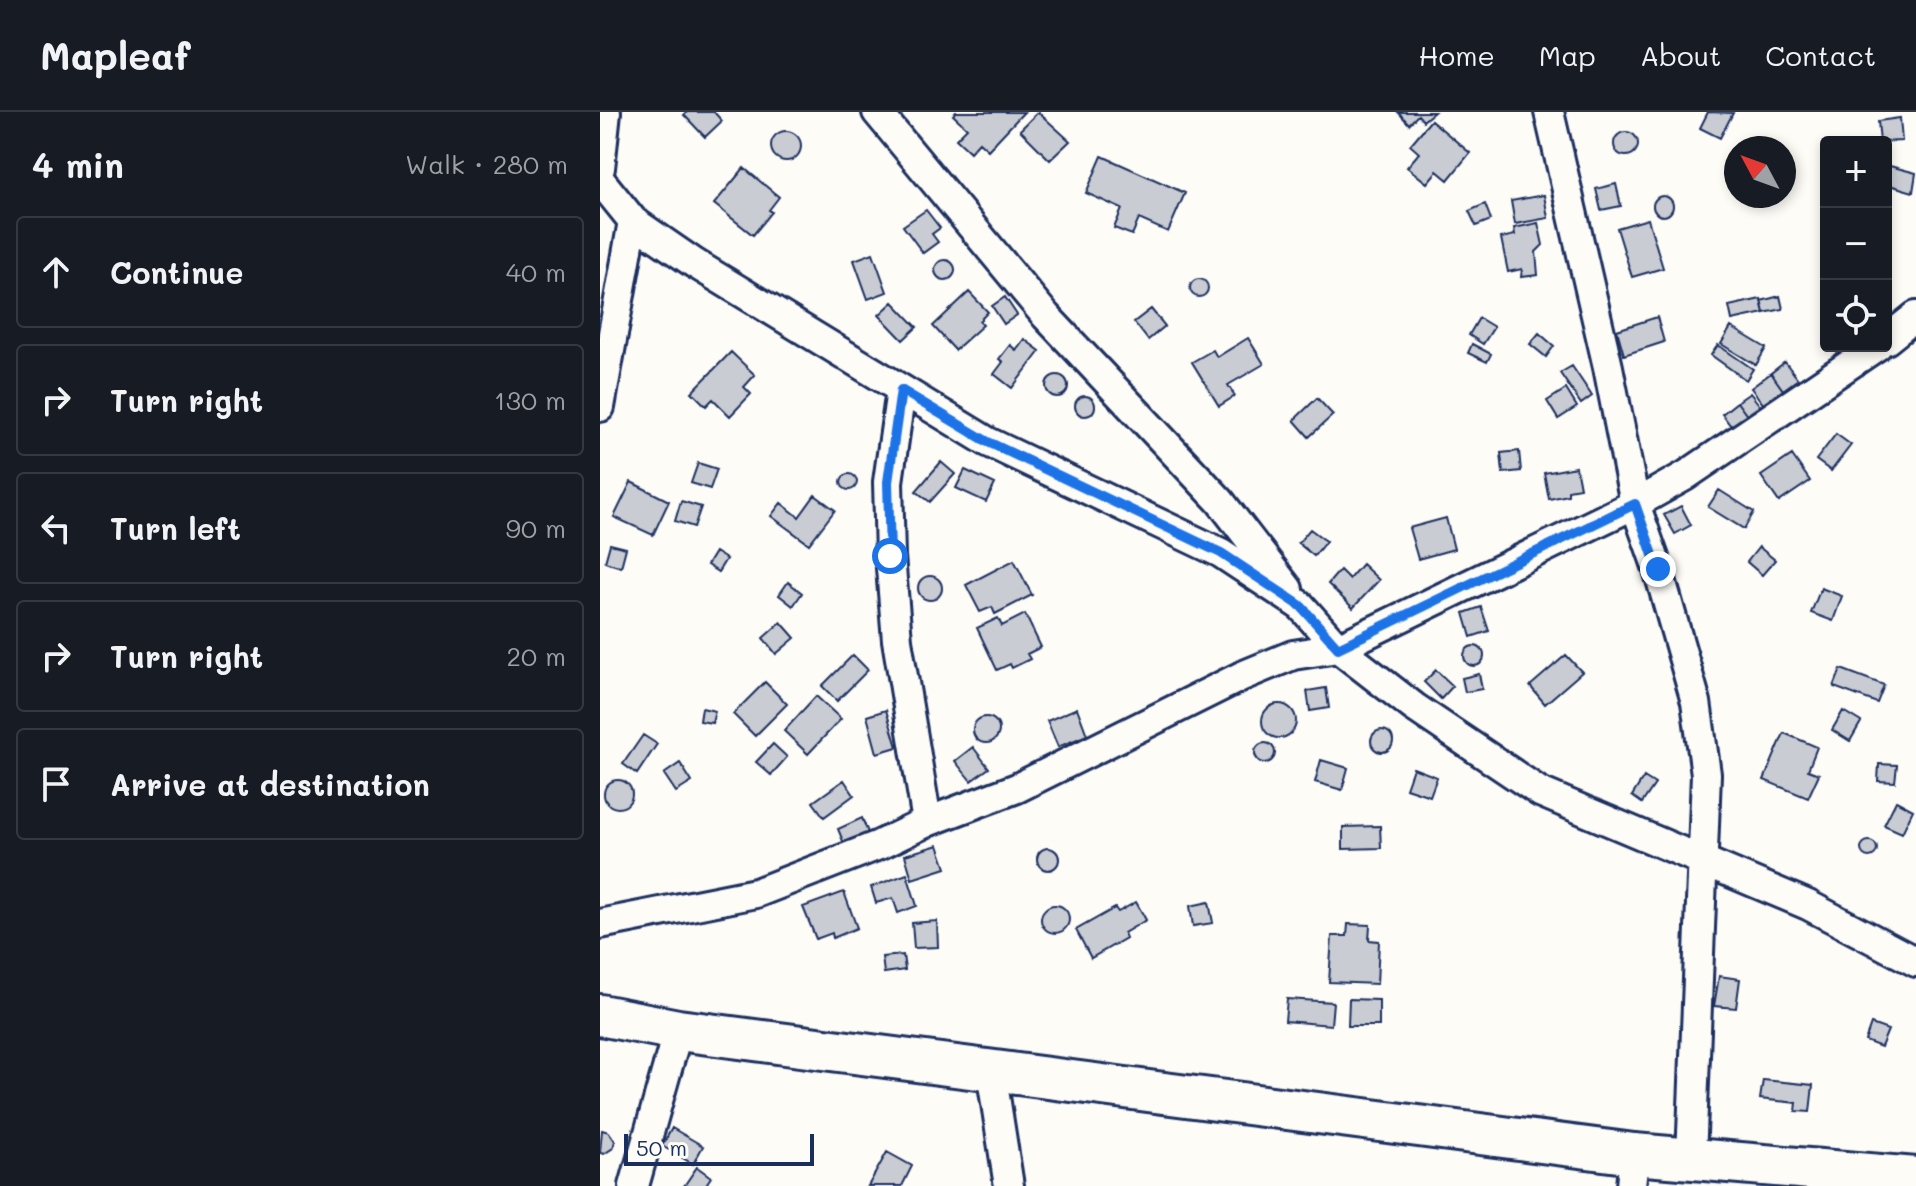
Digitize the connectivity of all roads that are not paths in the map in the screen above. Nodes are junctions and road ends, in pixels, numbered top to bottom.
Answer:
1 (606, 112) edge
2 (877, 112) edge
3 (1549, 112) edge
4 (600, 168) edge
5 (600, 180) edge
6 (633, 221) junction
7 (1916, 316) edge
8 (1892, 335) edge
9 (1868, 352) edge
10 (901, 390) junction
11 (600, 407) edge
12 (1635, 504) junction
13 (1301, 606) junction
14 (1338, 648) junction
15 (927, 822) junction
16 (1704, 861) junction
17 (600, 924) edge
18 (1916, 962) edge
19 (600, 1015) edge
20 (678, 1030) junction
21 (991, 1071) junction
22 (1691, 1159) junction
23 (1634, 1177) edge
24 (1916, 1178) edge
25 (634, 1186) edge
26 (1009, 1186) edge

1 - 4 street
2 - 13 street
3 - 12 street
5 - 6 street
6 - 10 street
6 - 11 street
7 - 8 street
9 - 12 street
10 - 13 street
10 - 15 street
12 - 14 street
12 - 16 street
13 - 14 street
14 - 15 street
14 - 16 street
15 - 17 street
16 - 18 street
16 - 22 street
19 - 20 street
20 - 21 street
20 - 25 street
21 - 23 street
21 - 26 street
22 - 23 street
22 - 24 street

